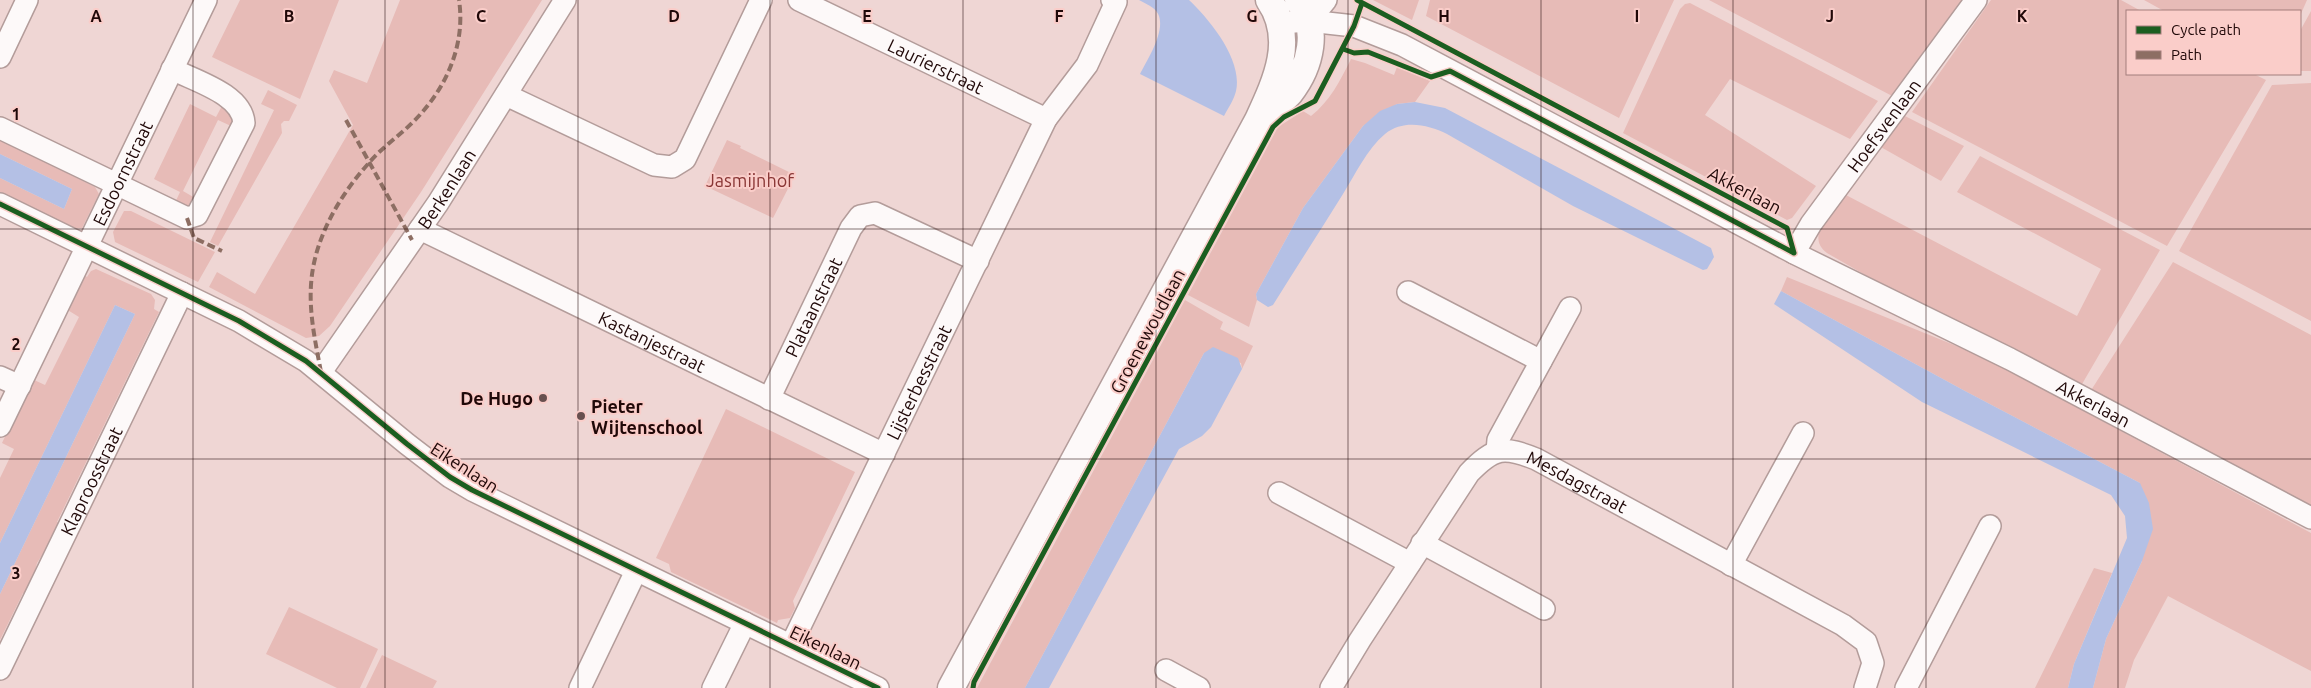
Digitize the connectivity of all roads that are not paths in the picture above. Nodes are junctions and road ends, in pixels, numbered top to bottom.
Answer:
1 (27, 0) edge
2 (206, 0) edge
3 (565, 0) edge
4 (761, 0) edge
5 (799, 0) edge
6 (1112, 0) edge
7 (1326, 0) edge
8 (1976, 0) edge
9 (1303, 10) edge
10 (1275, 11) edge
11 (0, 57) edge
12 (172, 69) junction
13 (506, 95) junction
14 (1046, 119) junction
15 (1258, 120) junction
16 (0, 128) edge
17 (117, 185) junction
18 (0, 204) edge
19 (420, 229) junction
20 (87, 246) junction
21 (1794, 253) junction
22 (978, 261) junction
23 (1408, 292) dead end
24 (182, 293) junction
25 (1570, 308) dead end
26 (1541, 361) junction
27 (321, 372) junction
28 (0, 377) edge
29 (20, 386) junction
30 (769, 398) junction
31 (0, 426) edge
32 (1803, 433) dead end
33 (1497, 450) junction
34 (884, 454) junction
35 (1280, 493) dead end
36 (2311, 518) edge
37 (1990, 526) dead end
38 (1422, 543) junction
39 (1410, 563) junction
40 (1731, 565) junction
41 (636, 571) junction
42 (1544, 608) dead end
43 (745, 623) junction
44 (791, 645) junction
45 (0, 669) edge
46 (1166, 670) dead end
47 (1870, 686) edge
48 (580, 688) edge
49 (713, 688) edge
50 (878, 688) edge
51 (951, 688) edge
52 (1199, 688) edge
53 (1331, 688) edge
54 (1906, 688) edge

1 - 11 street
2 - 12 street, Esdoornstraat
3 - 13 street, Berkenlaan
4 - 13 street
5 - 14 street, Laurierstraat
6 - 14 street, Lijsterbesstraat
7 - 9 street
8 - 21 street, Hoefsvenlaan
9 - 10 street, Akkerlaan
9 - 15 street, Groenewoudlaan
9 - 21 street, Akkerlaan
10 - 15 street, Groenewoudlaan
12 - 17 street, Esdoornstraat
12 - 17 street
13 - 19 street, Berkenlaan
14 - 22 street, Lijsterbesstraat
15 - 51 street, Groenewoudlaan
16 - 17 street
17 - 20 street, Esdoornstraat
18 - 20 street, Eikenlaan
19 - 27 street, Berkenlaan
19 - 30 street, Kastanjestraat
20 - 24 street, Eikenlaan
20 - 29 street, Esdoornstraat
21 - 36 street, Akkerlaan
22 - 30 street, Plataanstraat
22 - 34 street, Lijsterbesstraat
23 - 26 street
24 - 27 street, Eikenlaan
24 - 45 street, Klaproosstraat
25 - 26 street
26 - 33 street
27 - 41 street, Eikenlaan
28 - 29 street
29 - 31 street, Esdoornstraat
30 - 34 street, Kastanjestraat
32 - 40 street
33 - 38 street
33 - 40 street, Mesdagstraat
34 - 44 street, Lijsterbesstraat
35 - 39 street
37 - 54 street
38 - 39 street
38 - 42 street
39 - 53 street
40 - 47 street, Mesdagstraat
41 - 43 street, Eikenlaan
41 - 48 street
43 - 44 street, Eikenlaan
43 - 49 street
44 - 50 street, Eikenlaan
46 - 52 street

